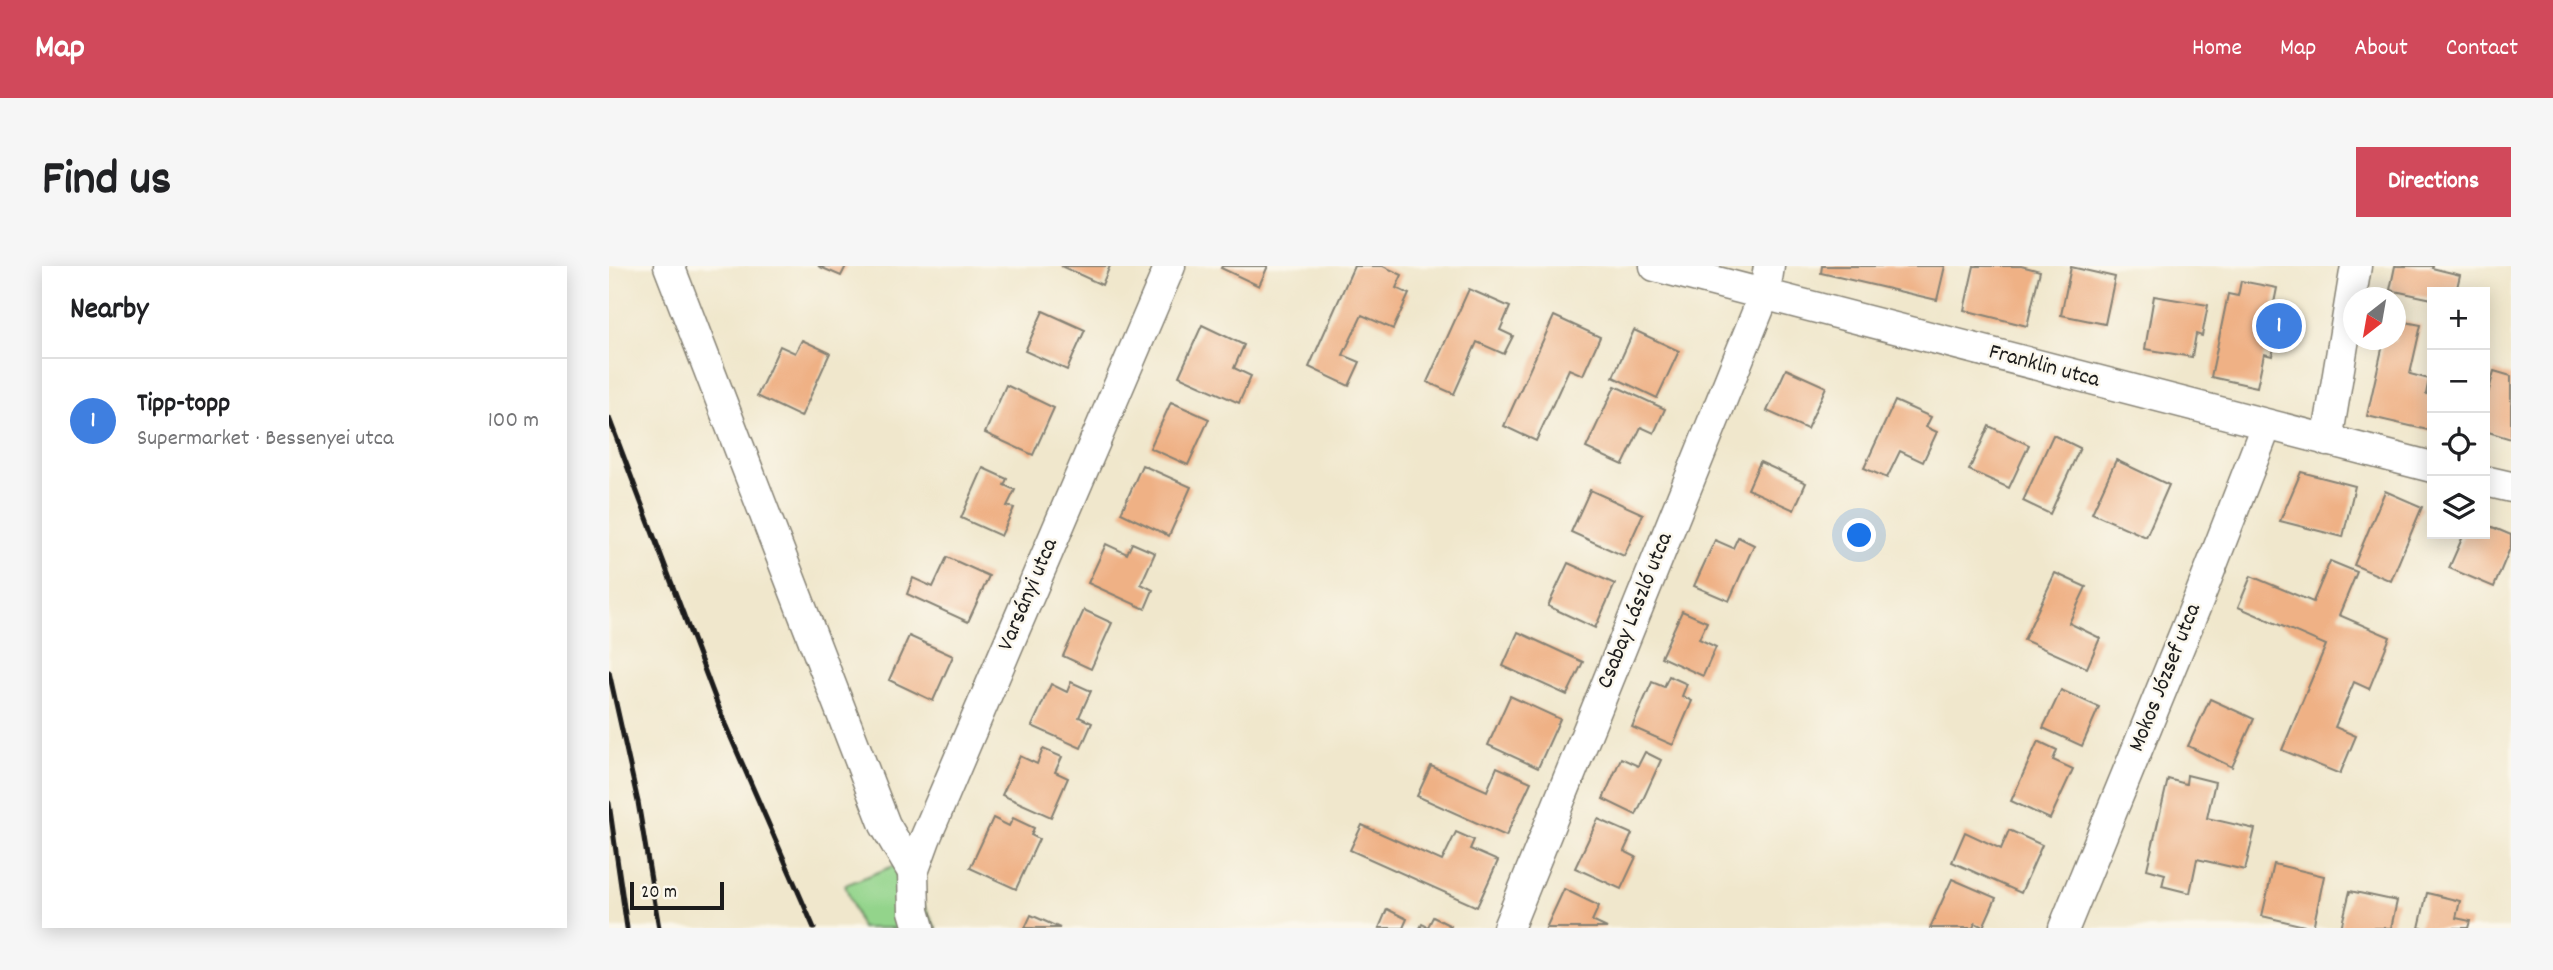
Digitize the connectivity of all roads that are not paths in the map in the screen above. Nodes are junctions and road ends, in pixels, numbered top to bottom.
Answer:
1 (669, 266) edge
2 (1170, 266) edge
3 (1655, 266) edge
4 (2357, 266) edge
5 (1767, 280) edge
6 (2266, 426) junction
7 (2327, 441) junction
8 (2427, 466) edge
9 (2490, 482) edge
10 (2511, 487) edge
11 (913, 872) junction
12 (2068, 927) edge
13 (919, 928) edge
14 (1508, 928) edge

1 - 11 street
2 - 11 street, Varsányi utca
3 - 5 street, Franklin utca
4 - 7 street
5 - 6 street, Franklin utca
5 - 14 street, Csabay László utca
6 - 7 street, Franklin utca
6 - 12 street, Mokos József utca
7 - 8 street, Franklin utca
9 - 10 street
11 - 13 street, Varsányi utca

